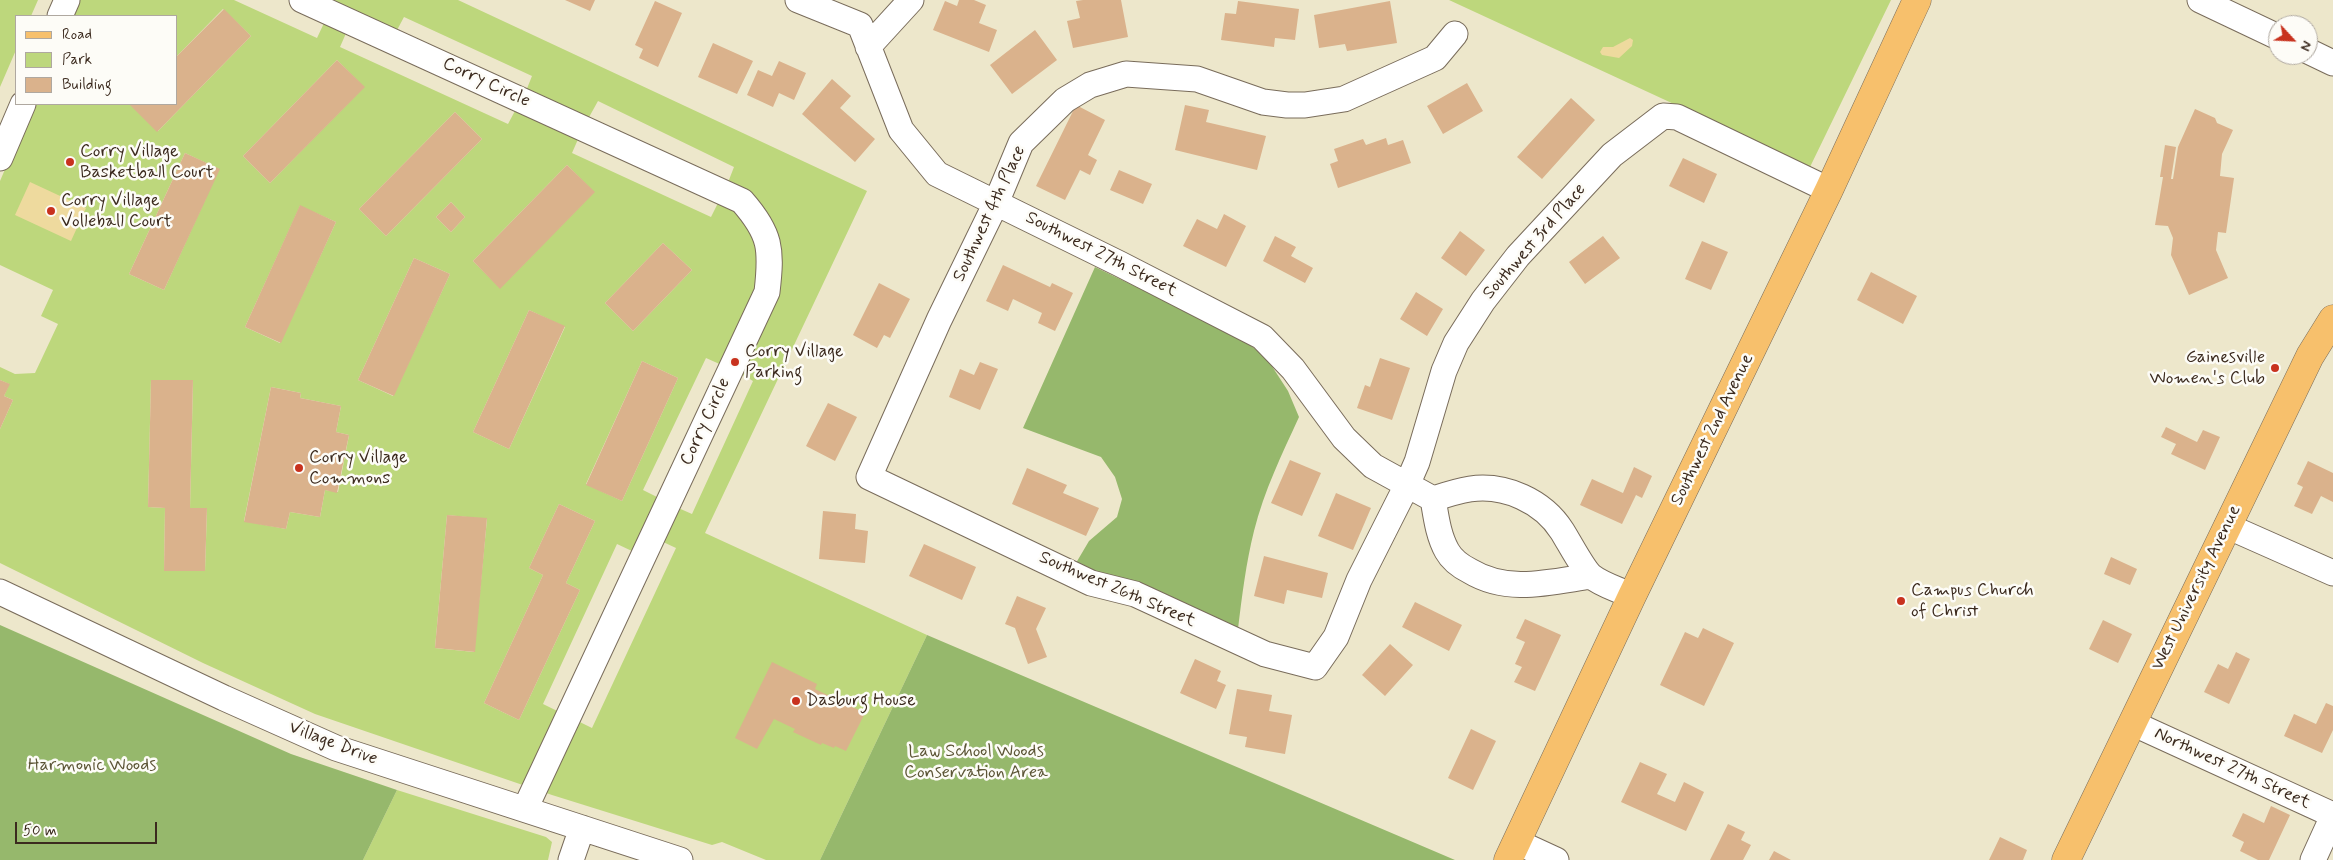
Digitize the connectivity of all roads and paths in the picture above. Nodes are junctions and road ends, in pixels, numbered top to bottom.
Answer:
1 (67, 0) edge
2 (302, 0) edge
3 (798, 0) edge
4 (850, 0) edge
5 (911, 0) edge
6 (1918, 0) edge
7 (2200, 0) edge
8 (2234, 7) edge
9 (60, 15) edge
10 (2268, 30) edge
11 (1455, 34) dead end
12 (864, 36) junction
13 (2318, 56) edge
14 (2333, 63) edge
15 (24, 105) edge
16 (0, 158) edge
17 (1829, 190) junction
18 (996, 203) junction
19 (2333, 319) edge
20 (869, 477) joint
21 (1407, 485) junction
22 (1433, 498) junction
23 (2227, 526) junction
24 (2333, 573) edge
25 (1590, 576) junction
26 (0, 592) edge
27 (1632, 596) junction
28 (1315, 667) joint
29 (2132, 723) junction
30 (525, 808) junction
31 (2333, 815) edge
32 (582, 828) junction
33 (1512, 851) edge
34 (571, 860) edge
35 (680, 860) edge
36 (1556, 860) edge
37 (2066, 860) edge
38 (2313, 860) edge

1 - 9 street
2 - 30 street, Corry Circle
3 - 12 street
4 - 12 street, Southwest 27th Street
5 - 12 street
6 - 17 main road, Southwest 2nd Avenue
7 - 8 street
8 - 10 street
11 - 18 street, Southwest 4th Place
12 - 18 street, Southwest 27th Street
13 - 14 street
15 - 16 street
17 - 21 street, Southwest 3rd Place
17 - 27 main road, Southwest 2nd Avenue
18 - 20 street, Southwest 4th Place
18 - 21 street, Southwest 27th Street
19 - 23 main road, West University Avenue
20 - 28 street, Southwest 26th Street
21 - 22 street, Southwest 27th Street
21 - 28 street, Southwest 3rd Place
22 - 25 street
22 - 25 street
23 - 24 street
23 - 29 main road, West University Avenue
25 - 27 street
26 - 30 street, Village Drive
27 - 33 main road, Southwest 2nd Avenue
29 - 31 street, Northwest 27th Street
29 - 37 main road, West University Avenue
30 - 32 street, Village Drive
31 - 38 street
32 - 34 street
32 - 35 street, Village Drive
33 - 36 street

